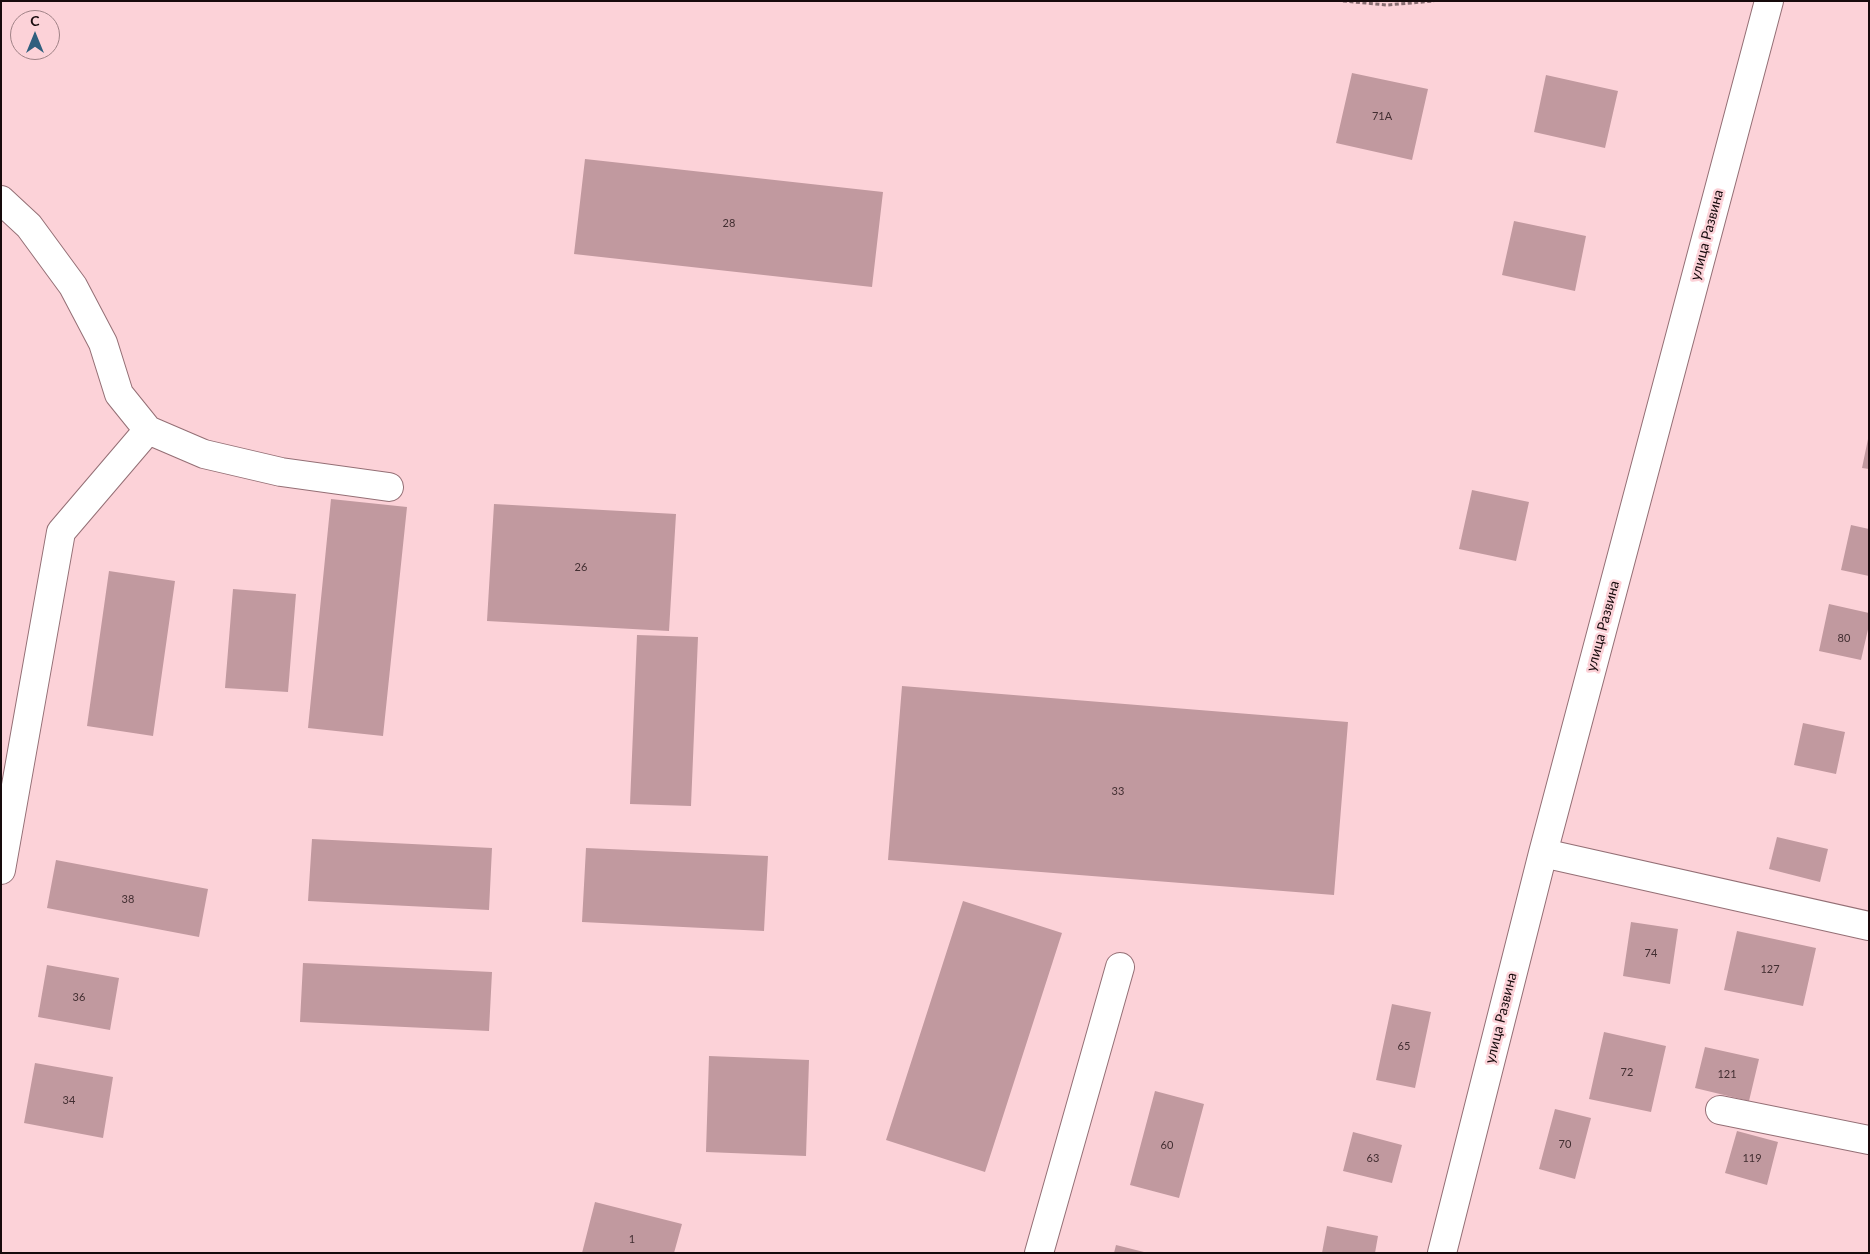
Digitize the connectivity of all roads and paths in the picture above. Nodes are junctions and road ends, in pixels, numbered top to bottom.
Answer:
1 (1343, 1) edge
2 (1434, 1) edge
3 (1769, 1) edge
4 (1, 200) edge
5 (148, 430) junction
6 (389, 487) dead end
7 (1543, 853) junction
8 (1, 870) edge
9 (1869, 926) edge
10 (1120, 967) dead end
11 (1720, 1110) dead end
12 (1869, 1140) edge
13 (1039, 1253) edge
14 (1442, 1253) edge

1 - 2 path
3 - 7 street, улица Развина
4 - 5 street
5 - 6 street
5 - 8 street
7 - 9 street
7 - 14 street, улица Развина
10 - 13 street
11 - 12 street

